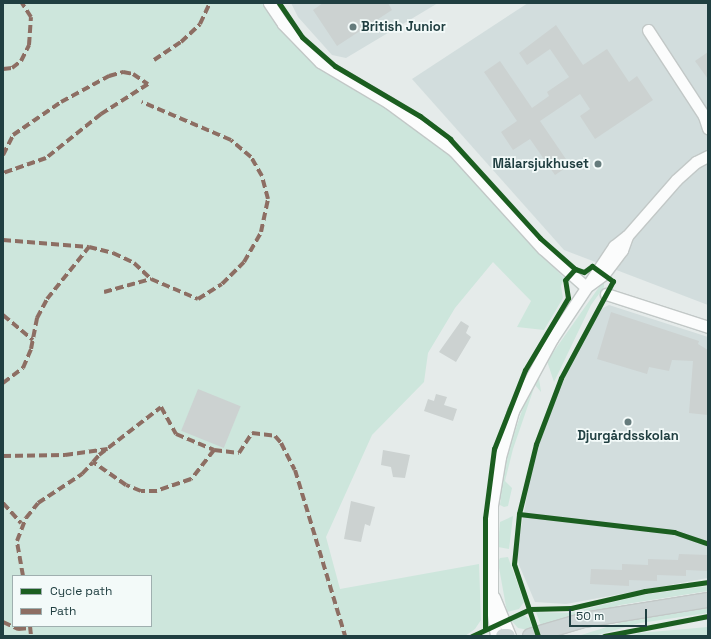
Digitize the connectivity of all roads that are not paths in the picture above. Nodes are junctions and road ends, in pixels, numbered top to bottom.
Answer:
1 (269, 3) edge
2 (648, 30) dead end
3 (708, 128) edge
4 (708, 156) edge
5 (586, 287) junction
6 (606, 294) dead end
7 (708, 327) edge
8 (494, 597) junction
9 (708, 600) edge
10 (603, 619) junction
11 (496, 636) edge
12 (503, 636) edge
13 (509, 636) edge
14 (530, 636) edge
15 (563, 636) edge

1 - 5 street
2 - 3 street
4 - 5 street
5 - 8 street
6 - 7 street
8 - 11 street
8 - 13 street
9 - 10 main road
10 - 14 main road
10 - 15 main road
12 - 13 main road

